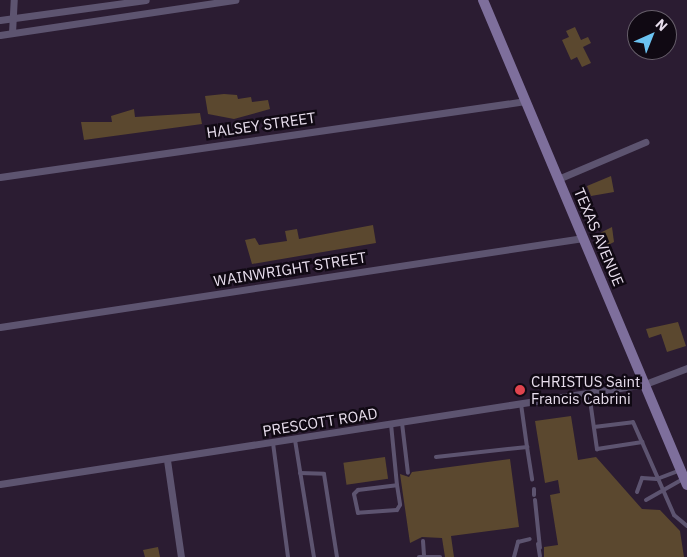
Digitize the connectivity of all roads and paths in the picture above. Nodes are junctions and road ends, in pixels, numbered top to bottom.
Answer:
1 (14, 0) edge
2 (146, 0) edge
3 (235, 0) edge
4 (483, 0) edge
5 (13, 18) junction
6 (0, 20) edge
7 (12, 33) junction
8 (0, 35) edge
9 (526, 101) junction
10 (645, 142) dead end
11 (0, 177) edge
12 (558, 179) junction
13 (583, 238) junction
14 (0, 327) edge
15 (686, 369) edge
16 (645, 384) junction
17 (589, 393) junction
18 (521, 404) junction
19 (402, 423) junction
20 (390, 424) junction
21 (594, 427) junction
22 (295, 440) junction
23 (642, 442) junction
24 (273, 443) junction
25 (527, 447) junction
26 (436, 457) dead end
27 (168, 460) junction
28 (409, 472) dead end
29 (300, 473) junction
30 (684, 478) edge
31 (657, 479) junction
32 (532, 480) dead end
33 (0, 484) edge
34 (398, 485) junction
35 (662, 489) junction
36 (534, 490) dead end
37 (637, 492) dead end
38 (646, 500) dead end
39 (687, 526) edge
40 (530, 539) dead end
41 (422, 542) dead end
42 (540, 556) edge
43 (181, 557) edge
44 (288, 557) edge
45 (314, 557) edge
46 (337, 557) edge
47 (419, 557) edge
48 (424, 557) edge
49 (440, 557) edge
50 (514, 557) edge

1 - 5 street
2 - 5 street
3 - 7 street
4 - 9 street, TEXAS AVENUE
5 - 6 street
5 - 7 street
7 - 8 street
9 - 11 street, HALSEY STREET
9 - 12 street, TEXAS AVENUE
10 - 12 street
12 - 13 street, TEXAS AVENUE
13 - 14 street, WAINWRIGHT STREET
13 - 16 street, TEXAS AVENUE
15 - 16 street, PRESCOTT ROAD
16 - 17 street, PRESCOTT ROAD
16 - 30 street, TEXAS AVENUE
17 - 18 street, PRESCOTT ROAD
17 - 21 lane
18 - 19 street, PRESCOTT ROAD
18 - 25 lane
19 - 20 street, PRESCOTT ROAD
19 - 28 lane
20 - 22 street, PRESCOTT ROAD
20 - 34 lane
21 - 23 lane
21 - 23 lane
22 - 24 street, PRESCOTT ROAD
22 - 29 lane
23 - 31 lane
24 - 27 street, PRESCOTT ROAD
24 - 44 lane
25 - 26 lane
25 - 32 lane
27 - 33 street, PRESCOTT ROAD
27 - 43 street
29 - 45 lane
29 - 46 lane
30 - 31 lane
30 - 35 lane
31 - 35 lane
31 - 37 lane
34 - 34 lane
35 - 38 lane
35 - 39 lane
36 - 42 lane
40 - 50 lane
41 - 48 lane
47 - 48 lane
48 - 49 lane

